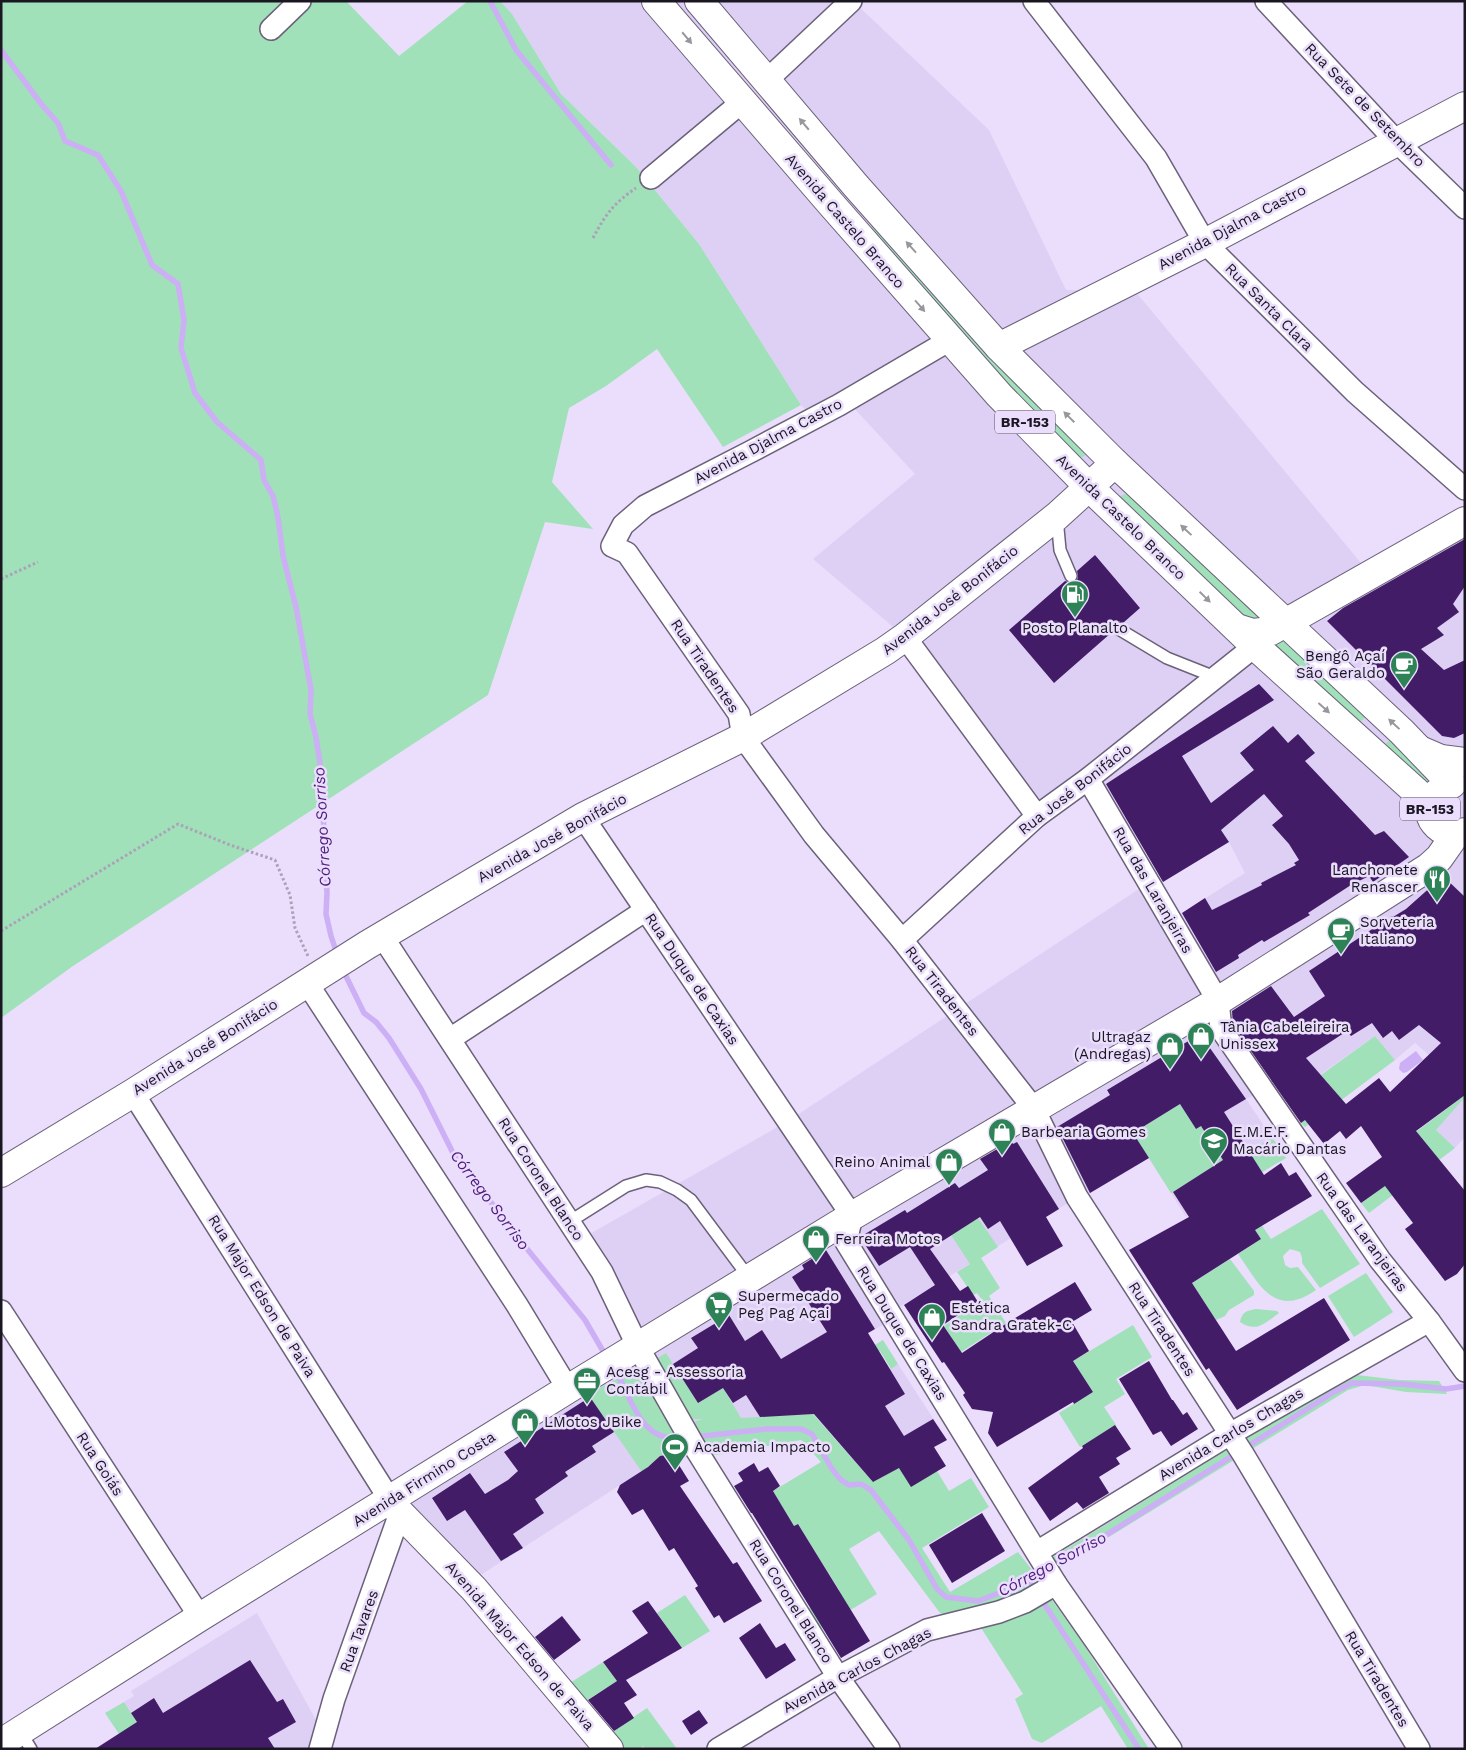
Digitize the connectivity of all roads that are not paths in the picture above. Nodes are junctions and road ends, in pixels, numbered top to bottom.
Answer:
1 (300, 1) edge
2 (656, 1) edge
3 (699, 1) edge
4 (851, 1) edge
5 (1034, 1) edge
6 (1266, 1) edge
7 (271, 29) dead end
8 (768, 80) junction
9 (742, 102) junction
10 (1465, 106) edge
11 (1396, 141) junction
12 (651, 178) road end
13 (856, 186) junction
14 (831, 204) junction
15 (1465, 208) edge
16 (1205, 243) junction
17 (950, 340) junction
18 (999, 347) junction
19 (1116, 463) junction
20 (1089, 487) junction
21 (1465, 489) edge
22 (1057, 516) junction
23 (1465, 521) edge
24 (627, 554) joint
25 (1071, 576) dead end
26 (1285, 623) junction
27 (1117, 628) dead end
28 (906, 637) junction
29 (1246, 637) junction
30 (1215, 677) junction
31 (743, 737) junction
32 (1462, 777) edge
33 (1088, 780) junction
34 (1430, 809) junction
35 (1037, 816) junction
36 (583, 817) junction
37 (1462, 837) edge
38 (646, 910) junction
39 (902, 940) junction
40 (374, 941) junction
41 (317, 977) junction
42 (1218, 1001) junction
43 (450, 1039) junction
44 (133, 1093) junction
45 (1034, 1109) junction
46 (1, 1173) edge
47 (852, 1216) junction
48 (569, 1222) junction
49 (750, 1280) junction
50 (1, 1311) edge
51 (1429, 1321) junction
52 (632, 1350) junction
53 (1462, 1363) edge
54 (579, 1382) junction
55 (1237, 1444) junction
56 (395, 1507) junction
57 (1047, 1568) junction
58 (200, 1617) junction
59 (838, 1677) junction
60 (17, 1741) edge
61 (320, 1749) edge
62 (609, 1749) edge
63 (718, 1749) edge
64 (888, 1749) edge
65 (1171, 1749) edge
66 (1419, 1749) edge

1 - 7 street
2 -> 9 street, Avenida Castelo Branco / BR-153
3 - 8 street, BR-153
4 - 8 street
5 - 16 street, Rua Santa Clara
6 - 11 street, Rua Sete de Setembro
13 -> 8 street, BR-153
9 - 12 street
9 - 14 street, Avenida Castelo Branco / BR-153
10 - 11 street, Avenida Djalma Castro
11 - 15 street, Rua Sete de Setembro
11 - 16 street, Avenida Djalma Castro
13 - 14 street
18 -> 13 street, BR-153
14 -> 17 street, Avenida Castelo Branco / BR-153
16 - 18 street, Avenida Djalma Castro
16 - 21 street, Rua Santa Clara
17 - 20 street, Avenida Castelo Branco / BR-153
17 - 24 street, Avenida Djalma Castro
19 -> 18 street, BR-153
19 - 20 street, Avenida José Bonifácio
26 -> 19 street, BR-153
20 - 22 street, Avenida José Bonifácio
20 -> 29 street, Avenida Castelo Branco / BR-153
22 - 25 lane
22 - 28 street, Avenida José Bonifácio
23 - 26 street
24 - 31 street, Rua Tiradentes
26 - 29 street
32 -> 26 street, BR-153
27 - 30 lane
28 - 31 street, Avenida José Bonifácio
28 - 35 street
29 - 30 street, Rua José Bonifácio
29 -> 34 street, Avenida Castelo Branco / BR-153
30 - 33 street, Rua José Bonifácio
31 - 36 street, Avenida José Bonifácio
31 - 39 street, Rua Tiradentes
32 - 34 street, BR-153
33 - 35 street, Rua José Bonifácio
33 - 42 street, Rua das Laranjeiras
34 - 37 street, Avenida Castelo Branco / BR-153
35 - 39 street, Rua José Bonifácio
36 - 38 street, Rua Duque de Caxias
36 - 40 street, Avenida José Bonifácio
37 - 42 street, Avenida Firmino Costa
38 - 43 street
38 - 47 street, Rua Duque de Caxias
39 - 45 street, Rua Tiradentes
40 - 41 street, Avenida José Bonifácio
40 - 43 street, Rua Coronel Blanco
41 - 44 street, Avenida José Bonifácio
41 - 54 street
42 - 45 street, Avenida Firmino Costa
42 - 51 street, Rua das Laranjeiras
43 - 48 street, Rua Coronel Blanco
44 - 46 street, Avenida José Bonifácio
44 - 56 street, Rua Major Edson de Paiva
45 - 47 street, Avenida Firmino Costa
45 - 55 street, Rua Tiradentes
47 - 49 street, Avenida Firmino Costa
47 - 57 street, Rua Duque de Caxias
48 - 49 lane
48 - 52 street, Rua Coronel Blanco
49 - 52 street, Avenida Firmino Costa
50 - 58 street, Rua Goiás
51 - 53 street, Rua das Laranjeiras
51 - 55 street, Avenida Carlos Chagas
52 - 54 street, Avenida Firmino Costa
52 - 59 street, Rua Coronel Blanco
54 - 56 street, Avenida Firmino Costa
55 - 57 street, Avenida Carlos Chagas
55 - 66 street, Rua Tiradentes
56 - 58 street, Avenida Firmino Costa
56 - 61 street, Rua Tavares
56 - 62 street, Avenida Major Edson de Paiva
57 - 59 street, Avenida Carlos Chagas
57 - 65 street, Rua Duque de Caxias
58 - 60 street, Avenida Firmino Costa
59 - 63 street, Avenida Carlos Chagas
59 - 64 street, Rua Coronel Blanco

